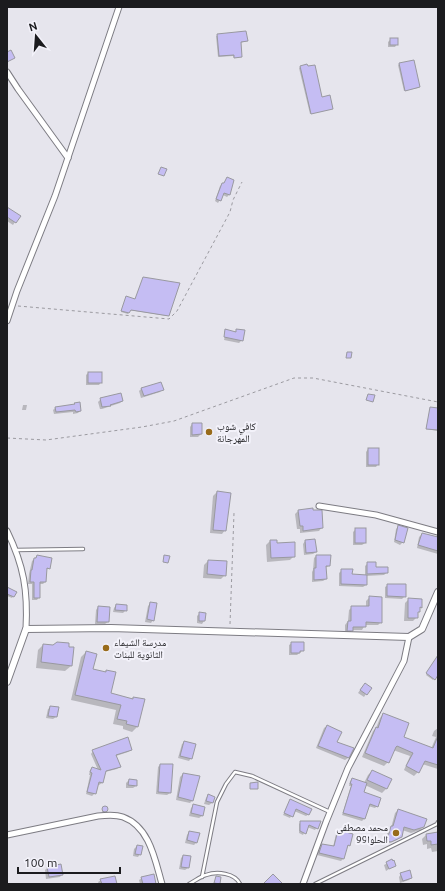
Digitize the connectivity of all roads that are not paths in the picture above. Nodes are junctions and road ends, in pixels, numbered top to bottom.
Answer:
1 (119, 7) edge
2 (7, 72) edge
3 (68, 158) junction
4 (7, 321) edge
5 (319, 506) dead end
6 (7, 531) edge
7 (438, 532) edge
8 (83, 549) dead end
9 (16, 550) junction
10 (438, 592) edge
11 (26, 629) junction
12 (409, 637) junction
13 (7, 682) edge
14 (330, 813) junction
15 (438, 822) edge
16 (7, 835) edge
17 (202, 877) junction
18 (162, 884) edge
19 (190, 884) edge
20 (240, 884) edge
21 (303, 884) edge
22 (315, 884) edge

1 - 3 street
2 - 3 street
3 - 4 street
5 - 7 street
6 - 9 street
8 - 9 lane
9 - 11 street
10 - 12 street
11 - 12 street
11 - 13 street
12 - 14 street
14 - 17 lane
14 - 21 street
15 - 22 lane
16 - 18 street
17 - 19 lane
17 - 20 lane

